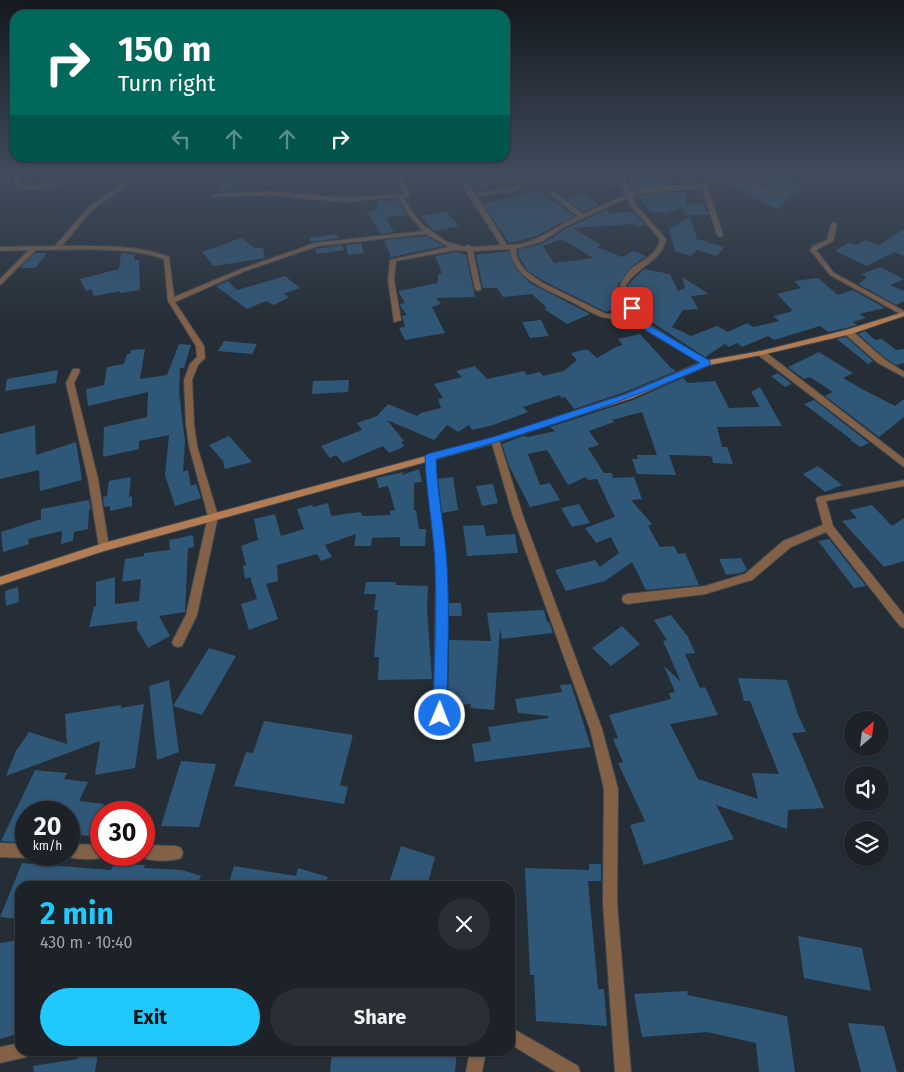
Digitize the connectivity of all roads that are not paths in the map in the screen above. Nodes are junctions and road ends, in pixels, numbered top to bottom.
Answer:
1 (76, 226) edge
2 (422, 226) edge
3 (490, 226) edge
4 (562, 226) edge
5 (652, 226) edge
6 (717, 226) edge
7 (834, 226) edge
8 (427, 232) junction
9 (720, 235) dead end
10 (469, 247) junction
11 (505, 247) junction
12 (35, 248) junction
13 (57, 248) junction
14 (455, 248) junction
15 (513, 248) junction
16 (0, 249) edge
17 (0, 283) edge
18 (478, 289) dead end
19 (170, 302) junction
20 (904, 314) edge
21 (633, 315) junction
22 (397, 320) dead end
23 (848, 332) junction
24 (761, 353) junction
25 (707, 363) junction
26 (76, 371) dead end
27 (904, 375) edge
28 (495, 440) junction
29 (430, 457) junction
30 (904, 464) edge
31 (904, 483) edge
32 (213, 516) junction
33 (828, 527) junction
34 (104, 547) junction
35 (0, 581) edge
36 (627, 599) dead end
37 (904, 623) edge
38 (178, 642) dead end
39 (440, 715) dead end
40 (0, 850) edge
41 (15, 851) edge
42 (155, 852) edge
43 (176, 853) dead end
44 (515, 1038) edge
45 (15, 1052) edge
46 (0, 1055) edge
47 (477, 1056) edge
48 (474, 1072) edge
49 (572, 1072) edge
50 (623, 1072) edge

1 - 13 street
2 - 8 street
3 - 11 street
4 - 15 street
5 - 21 street
6 - 9 street
7 - 20 street
8 - 14 street
8 - 19 street
10 - 11 street
10 - 14 street
10 - 18 street
11 - 15 street
12 - 13 street
12 - 16 street
12 - 17 street
13 - 19 street
14 - 22 street
15 - 21 street
19 - 32 street
20 - 23 street
21 - 25 street
23 - 24 street
23 - 27 street
24 - 25 street
24 - 30 street
25 - 28 street
26 - 34 street
28 - 29 street
28 - 50 street
29 - 32 street
29 - 39 street
31 - 33 street
32 - 34 street
32 - 38 street
33 - 36 street
33 - 37 street
34 - 35 street
40 - 41 street
42 - 43 street
44 - 49 street
45 - 46 street
47 - 48 street

